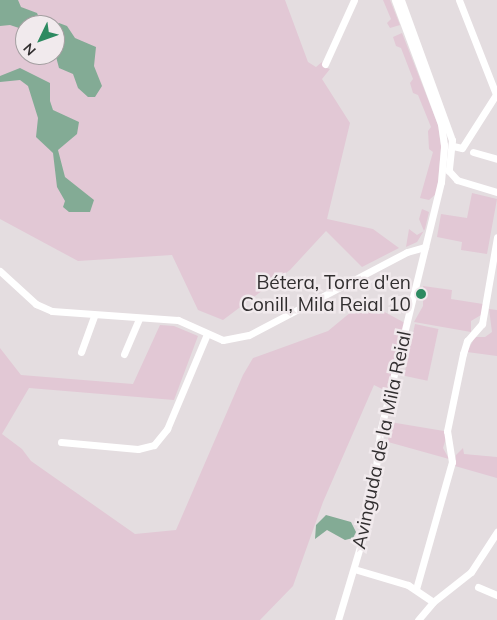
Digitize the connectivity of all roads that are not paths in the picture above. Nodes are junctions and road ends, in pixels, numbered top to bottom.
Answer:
1 (354, 0) edge
2 (395, 0) edge
3 (401, 0) edge
4 (459, 0) edge
5 (325, 64) dead end
6 (496, 95) edge
7 (453, 146) junction
8 (473, 152) dead end
9 (497, 160) edge
10 (497, 192) edge
11 (497, 237) edge
12 (425, 247) junction
13 (0, 271) edge
14 (94, 316) junction
15 (139, 319) junction
16 (207, 334) junction
17 (80, 352) dead end
18 (124, 354) dead end
19 (61, 442) dead end
20 (497, 533) edge
21 (354, 569) junction
22 (478, 587) dead end
23 (416, 589) junction
24 (497, 595) edge
25 (433, 602) junction
26 (338, 620) edge
27 (418, 620) edge

1 - 5 street
2 - 12 street, Avinguda de la Mila Reial
3 - 7 street
4 - 6 street
6 - 7 street
7 - 10 street
8 - 9 street
11 - 23 street
12 - 16 street
12 - 21 street, Avinguda de la Mila Reial
13 - 14 street
14 - 15 street
14 - 17 street
15 - 16 street
15 - 18 street
16 - 19 street
20 - 25 street
21 - 23 street
21 - 26 street, Avinguda de la Mila Reial
22 - 24 street
23 - 25 street
25 - 27 street

